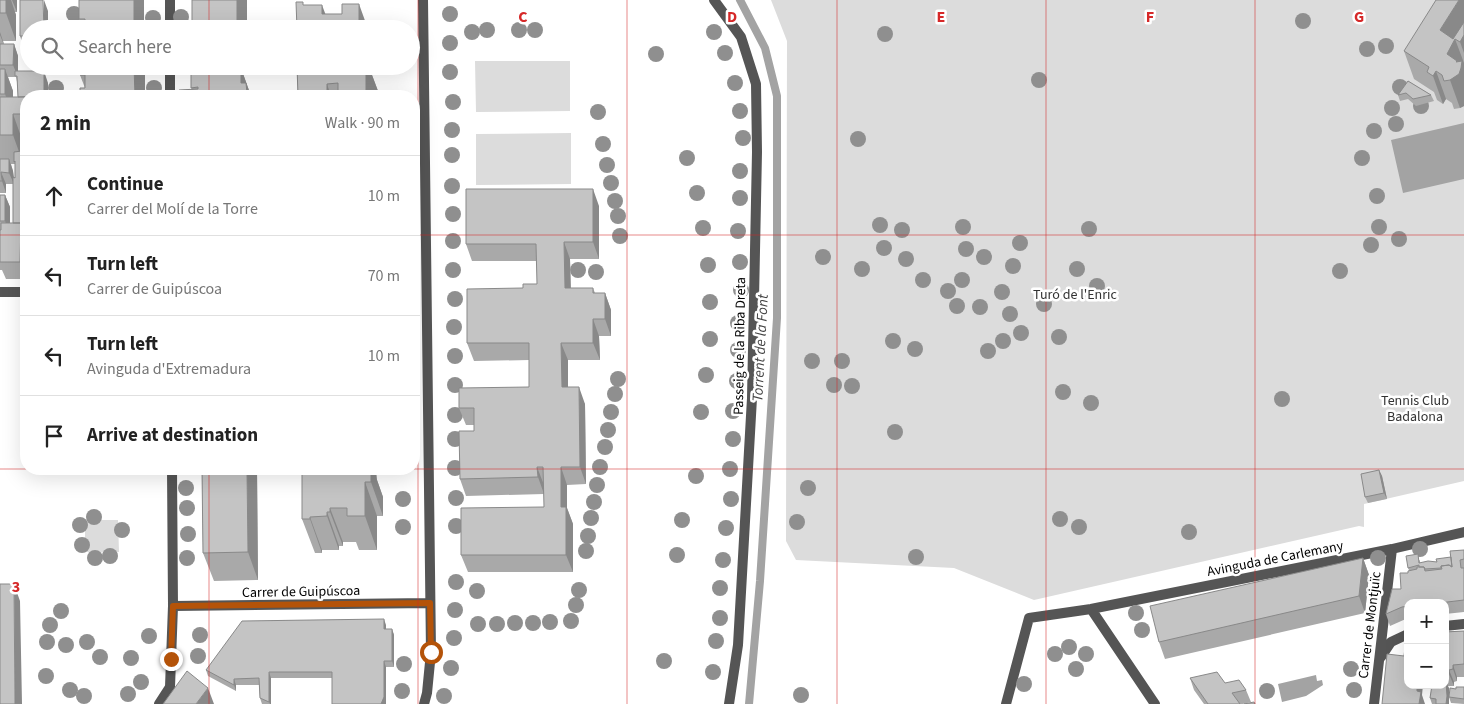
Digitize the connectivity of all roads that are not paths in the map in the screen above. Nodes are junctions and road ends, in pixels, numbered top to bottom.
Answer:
1 (170, 0) edge
2 (423, 0) edge
3 (714, 0) edge
4 (170, 20) edge
5 (170, 75) edge
6 (170, 90) edge
7 (0, 292) edge
8 (20, 292) edge
9 (172, 475) edge
10 (1464, 532) edge
11 (1392, 549) junction
12 (430, 603) junction
13 (173, 606) junction
14 (1091, 609) junction
15 (1464, 624) edge
16 (1449, 626) edge
17 (1404, 636) edge
18 (1379, 659) junction
19 (159, 704) edge
20 (424, 704) edge
21 (729, 704) edge
22 (1006, 704) edge
23 (1156, 704) edge
24 (1374, 704) edge

1 - 4 street
2 - 12 street
3 - 21 street, Passeig de la Riba Dreta
5 - 6 street
7 - 8 street
9 - 13 street
10 - 11 street, Avinguda de Carlemany
11 - 14 street, Avinguda de Carlemany
11 - 18 street, Carrer de Montjuïc
12 - 13 street, Carrer de Guipúscoa
12 - 20 street
13 - 19 street
14 - 22 street, Avinguda de Carlemany
14 - 23 street
15 - 16 street
17 - 18 street
18 - 24 street, Carrer de Montjuïc

